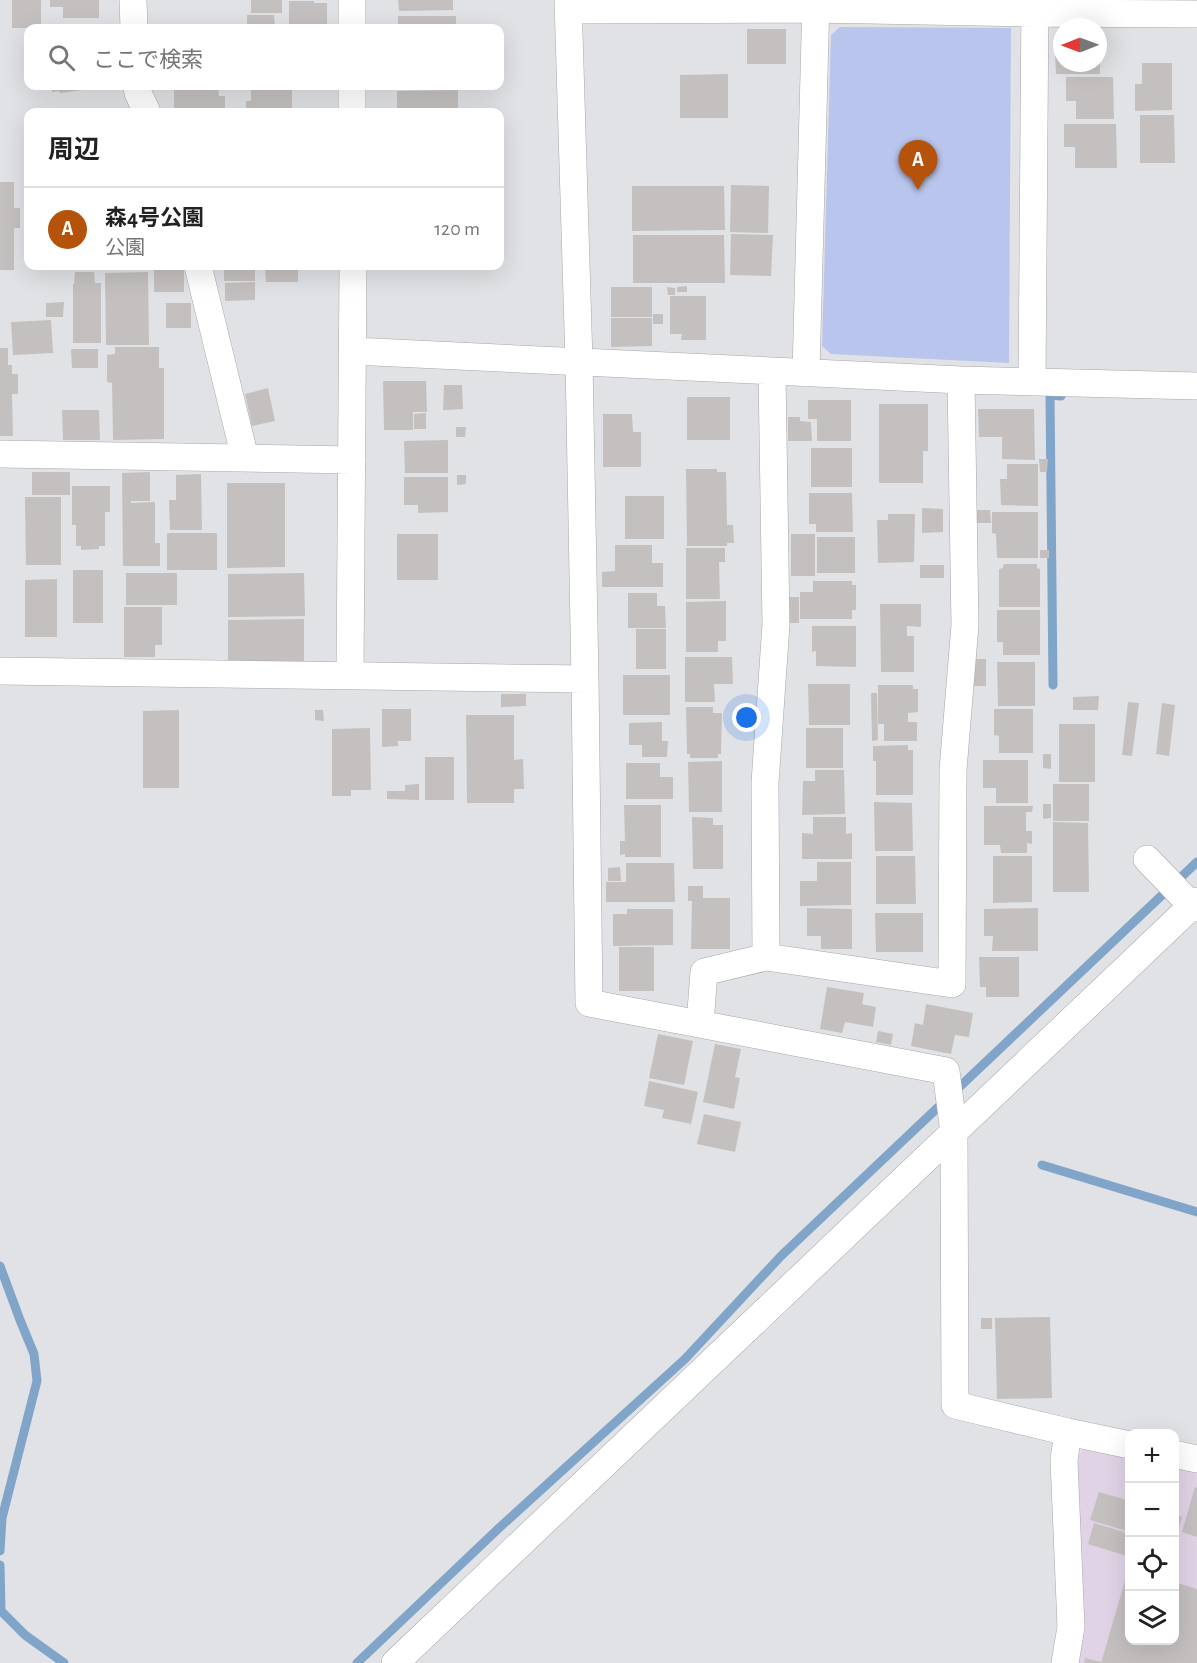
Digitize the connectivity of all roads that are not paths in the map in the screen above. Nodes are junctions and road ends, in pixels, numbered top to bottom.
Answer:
1 (133, 0) edge
2 (352, 0) edge
3 (568, 5) edge
4 (815, 5) edge
5 (1035, 7) edge
6 (1197, 14) edge
7 (134, 24) edge
8 (352, 24) edge
9 (138, 90) edge
10 (352, 90) edge
11 (145, 108) edge
12 (352, 108) edge
13 (199, 270) edge
14 (353, 270) edge
15 (353, 351) junction
16 (579, 362) junction
17 (772, 372) junction
18 (806, 373) junction
19 (961, 380) junction
20 (1032, 382) junction
21 (1197, 386) edge
22 (0, 454) edge
23 (245, 458) junction
24 (352, 460) junction
25 (0, 671) edge
26 (350, 675) junction
27 (585, 679) junction
28 (1150, 862) dead end
29 (1192, 903) edge
30 (766, 957) junction
31 (700, 1024) junction
32 (953, 1127) junction
33 (1068, 1432) junction
34 (1125, 1444) edge
35 (1179, 1455) edge
36 (1197, 1458) edge
37 (395, 1663) edge
38 (1065, 1663) edge

1 - 7 street
2 - 8 street
3 - 4 street
3 - 16 street
4 - 5 street
4 - 18 street
5 - 6 street
5 - 20 street
9 - 11 street
10 - 12 street
13 - 23 street
14 - 15 street
15 - 16 street
15 - 24 street
16 - 17 street
16 - 27 street
17 - 18 street
17 - 30 street
18 - 19 street
19 - 20 street
19 - 30 street
20 - 21 street
22 - 23 street
23 - 24 street
24 - 26 street
25 - 26 street
26 - 27 street
27 - 31 street
28 - 29 street
29 - 32 street
30 - 31 street
31 - 32 street
32 - 33 street
32 - 37 street
33 - 34 street
33 - 38 street
35 - 36 street

